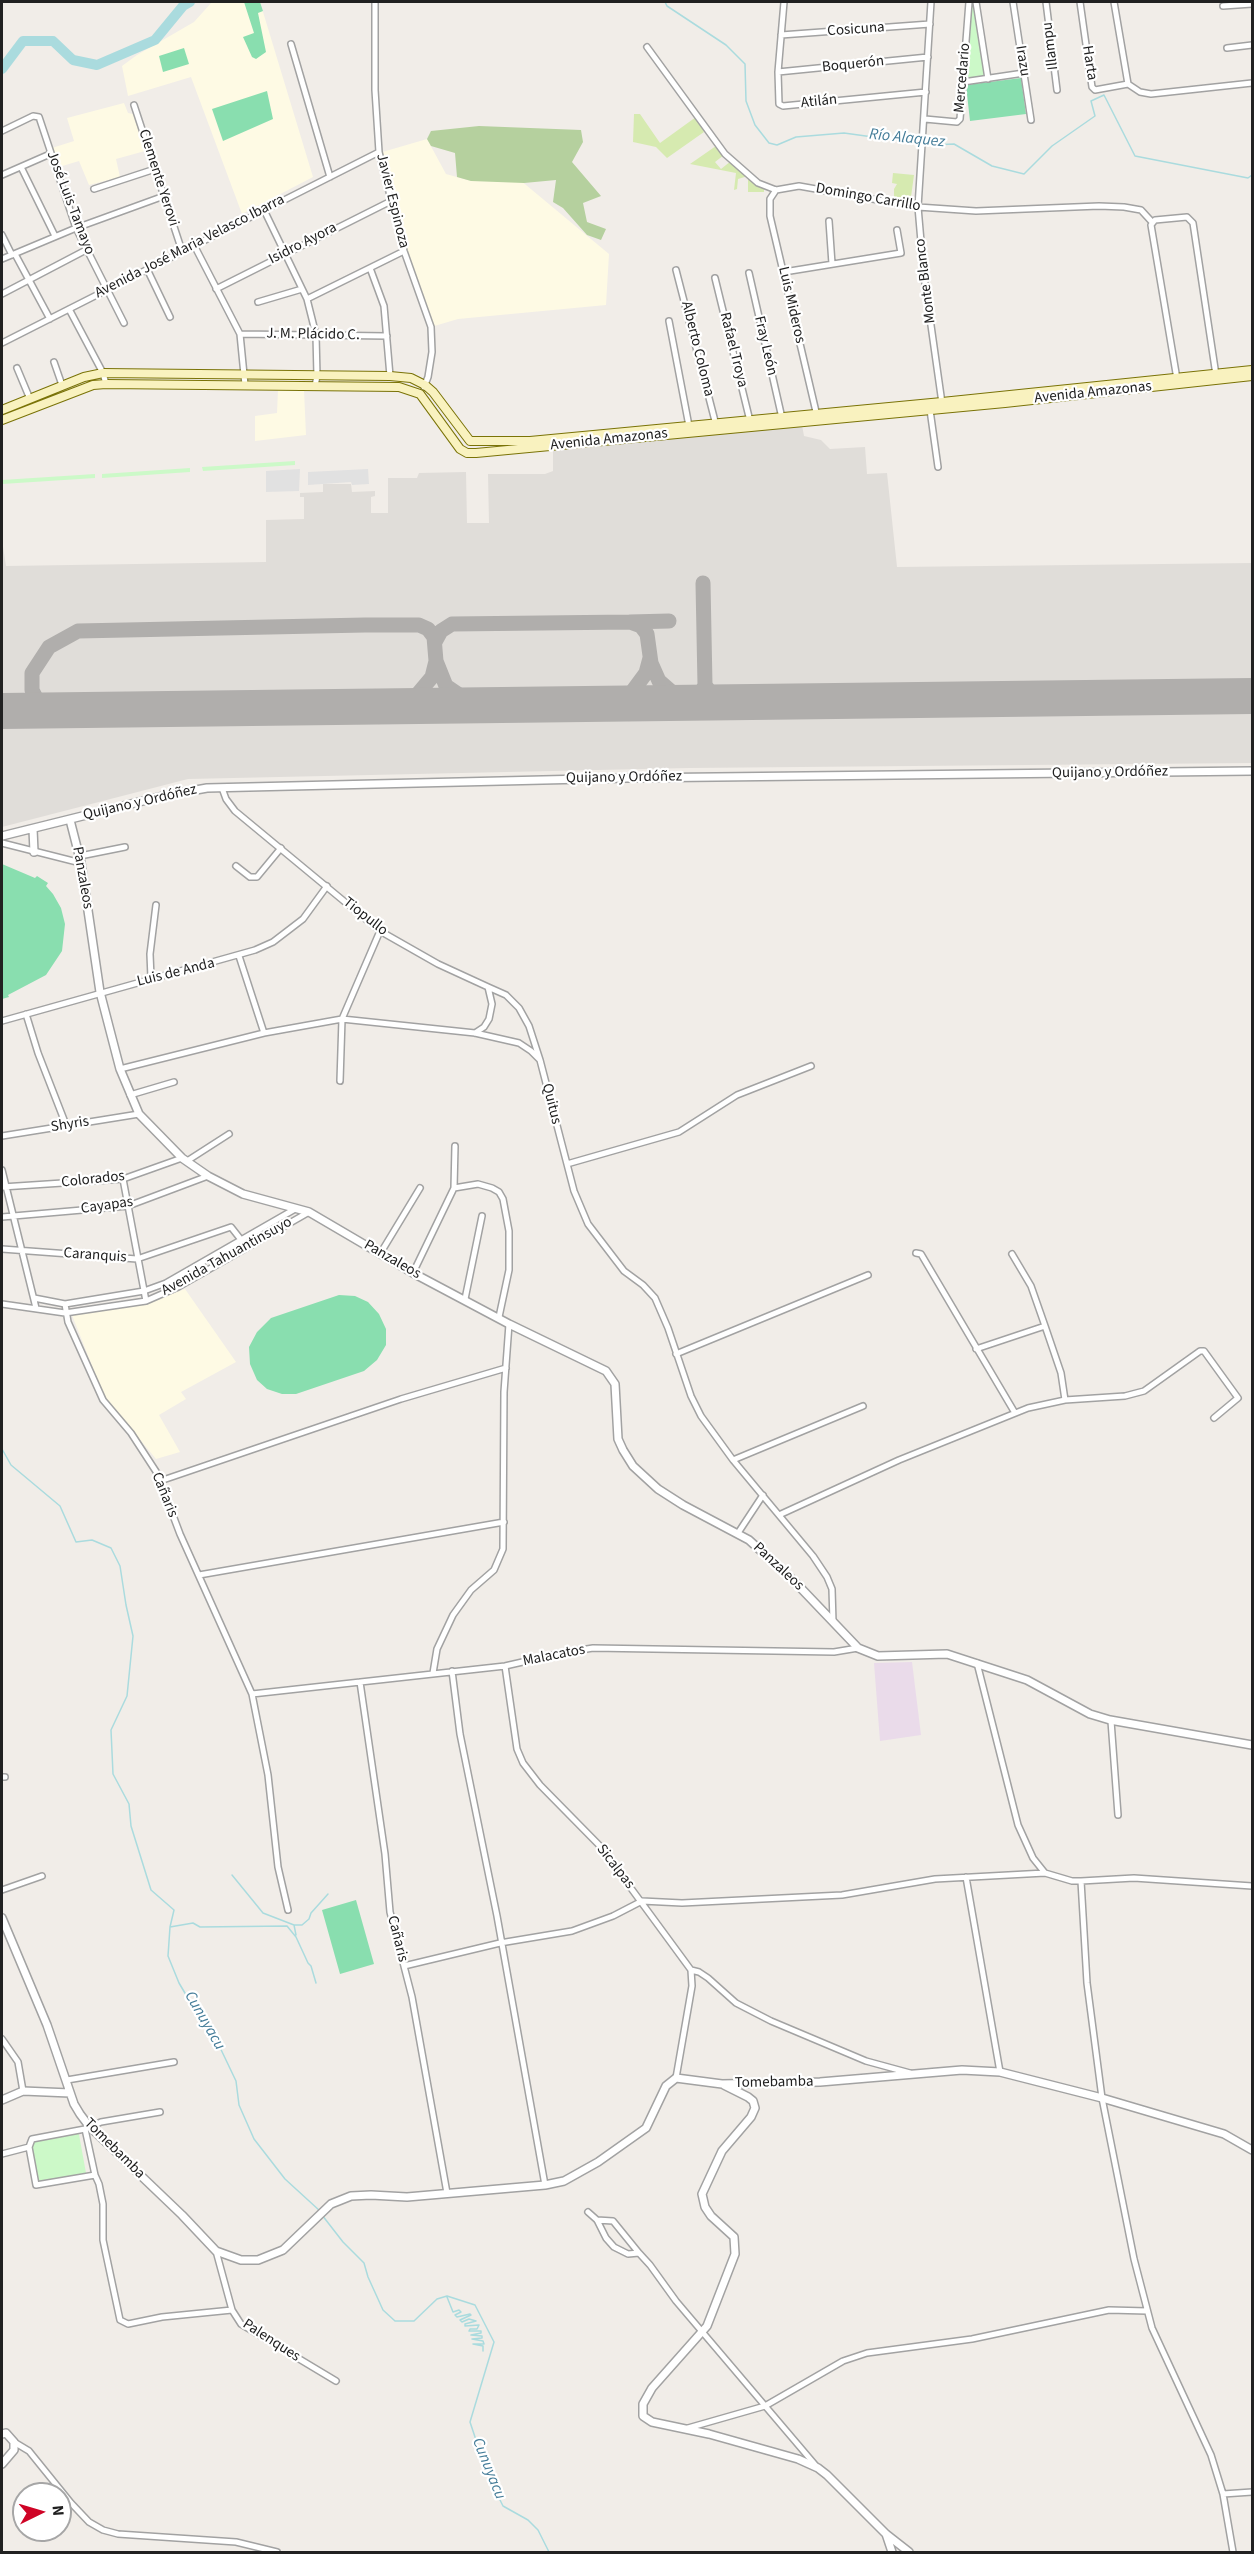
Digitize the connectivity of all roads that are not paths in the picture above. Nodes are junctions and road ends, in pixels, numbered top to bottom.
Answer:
1 (375, 2) edge
2 (784, 2) edge
3 (931, 2) edge
4 (969, 2) edge
5 (976, 2) edge
6 (1013, 2) edge
7 (1046, 2) edge
8 (1080, 2) edge
9 (1114, 2) edge
10 (1252, 4) edge
11 (1223, 6) dead end
12 (930, 24) junction
13 (781, 35) junction
14 (291, 44) dead end
15 (1252, 45) edge
16 (647, 47) dead end
17 (1227, 48) dead end
18 (928, 57) junction
19 (778, 72) junction
20 (1023, 73) junction
21 (988, 79) junction
22 (963, 82) junction
23 (1252, 82) edge
24 (1128, 84) junction
25 (1057, 90) dead end
26 (926, 92) junction
27 (134, 105) dead end
28 (925, 119) junction
29 (1031, 120) dead end
30 (2, 131) edge
31 (379, 153) junction
32 (50, 154) junction
33 (21, 167) junction
34 (155, 169) junction
35 (2, 175) edge
36 (330, 177) junction
37 (94, 189) dead end
38 (776, 190) junction
39 (164, 196) junction
40 (391, 201) junction
41 (918, 207) junction
42 (264, 210) junction
43 (829, 221) dead end
44 (1152, 222) junction
45 (76, 228) junction
46 (897, 230) dead end
47 (2, 235) edge
48 (55, 236) junction
49 (194, 245) junction
50 (86, 250) junction
51 (182, 251) junction
52 (404, 251) junction
53 (285, 253) junction
54 (14, 255) junction
55 (2, 259) edge
56 (832, 264) junction
57 (370, 268) junction
58 (147, 269) junction
59 (676, 270) dead end
60 (784, 272) junction
61 (749, 273) dead end
62 (715, 278) dead end
63 (29, 280) junction
64 (106, 289) junction
65 (216, 289) junction
66 (302, 289) junction
67 (2, 294) edge
68 (307, 299) junction
69 (258, 302) dead end
70 (69, 309) junction
71 (170, 317) dead end
72 (50, 319) junction
73 (669, 321) dead end
74 (124, 323) dead end
75 (240, 334) junction
76 (316, 335) junction
77 (387, 336) junction
78 (2, 344) edge
79 (54, 362) dead end
80 (17, 368) dead end
81 (1252, 370) edge
82 (103, 373) junction
83 (246, 375) junction
84 (1216, 375) junction
85 (317, 376) junction
86 (390, 376) junction
87 (1252, 376) edge
88 (1177, 379) junction
89 (106, 384) junction
90 (62, 385) junction
91 (245, 385) junction
92 (425, 385) junction
93 (315, 386) junction
94 (420, 394) junction
95 (30, 399) junction
96 (942, 406) junction
97 (2, 410) edge
98 (930, 410) junction
99 (782, 418) junction
100 (818, 418) junction
101 (2, 420) edge
102 (750, 421) junction
103 (689, 426) junction
104 (716, 427) junction
105 (463, 433) junction
106 (602, 437) junction
107 (455, 441) junction
108 (938, 467) dead end
109 (1252, 771) edge
110 (222, 788) junction
111 (70, 820) junction
112 (33, 829) junction
113 (2, 837) edge
114 (2, 843) edge
115 (125, 847) dead end
116 (281, 848) junction
117 (34, 852) junction
118 (81, 860) junction
119 (236, 866) dead end
120 (327, 886) junction
121 (156, 905) dead end
122 (380, 931) junction
123 (239, 956) junction
124 (151, 978) junction
125 (488, 987) junction
126 (100, 992) junction
127 (26, 1014) junction
128 (342, 1019) junction
129 (2, 1021) edge
130 (264, 1033) junction
131 (475, 1033) junction
132 (540, 1059) junction
133 (811, 1066) dead end
134 (120, 1069) junction
135 (340, 1081) dead end
136 (174, 1082) dead end
137 (130, 1095) junction
138 (139, 1113) junction
139 (66, 1125) junction
140 (229, 1134) dead end
141 (2, 1136) edge
142 (455, 1146) dead end
143 (185, 1160) junction
144 (567, 1164) junction
145 (2, 1170) edge
146 (208, 1176) junction
147 (123, 1179) junction
148 (4, 1187) edge
149 (420, 1188) dead end
150 (454, 1188) junction
151 (128, 1206) junction
152 (297, 1208) junction
153 (309, 1212) junction
154 (15, 1216) junction
155 (482, 1216) dead end
156 (2, 1217) edge
157 (242, 1240) junction
158 (247, 1247) junction
159 (2, 1249) edge
160 (23, 1251) junction
161 (916, 1253) dead end
162 (380, 1254) junction
163 (1012, 1254) dead end
164 (137, 1259) junction
165 (414, 1273) junction
166 (868, 1275) dead end
167 (144, 1292) junction
168 (34, 1298) junction
169 (465, 1299) junction
170 (146, 1301) junction
171 (2, 1304) edge
172 (65, 1304) junction
173 (36, 1308) junction
174 (65, 1313) junction
175 (499, 1317) junction
176 (509, 1324) junction
177 (1045, 1326) junction
178 (976, 1348) junction
179 (676, 1354) junction
180 (506, 1368) junction
181 (1065, 1400) junction
182 (863, 1406) dead end
183 (1015, 1413) junction
184 (1214, 1418) dead end
185 (733, 1460) junction
186 (160, 1480) junction
187 (763, 1496) junction
188 (779, 1515) junction
189 (504, 1522) junction
190 (738, 1533) junction
191 (199, 1575) junction
192 (833, 1622) junction
193 (858, 1648) junction
194 (977, 1663) junction
195 (505, 1666) junction
196 (452, 1671) junction
197 (433, 1673) junction
198 (360, 1682) junction
199 (252, 1694) junction
200 (1111, 1720) junction
201 (1252, 1745) edge
202 (1118, 1815) dead end
203 (1045, 1873) junction
204 (42, 1876) dead end
205 (966, 1877) junction
206 (1081, 1881) junction
207 (1252, 1886) edge
208 (2, 1890) edge
209 (642, 1901) junction
210 (288, 1910) dead end
211 (2, 1918) edge
212 (500, 1943) junction
213 (404, 1966) junction
214 (691, 1970) junction
215 (2, 2040) edge
216 (174, 2062) dead end
217 (1000, 2072) junction
218 (915, 2074) junction
219 (676, 2078) junction
220 (67, 2080) junction
221 (722, 2084) junction
222 (23, 2091) junction
223 (70, 2093) junction
224 (1102, 2098) junction
225 (2, 2100) edge
226 (160, 2112) dead end
227 (87, 2127) junction
228 (29, 2146) junction
229 (1252, 2150) edge
230 (2, 2154) edge
231 (94, 2175) junction
232 (545, 2185) junction
233 (447, 2193) junction
234 (588, 2212) dead end
235 (597, 2220) junction
236 (216, 2251) junction
237 (639, 2253) junction
238 (232, 2310) junction
239 (1147, 2311) junction
240 (703, 2332) junction
241 (336, 2381) dead end
242 (765, 2406) junction
243 (686, 2429) junction
244 (2, 2434) edge
245 (14, 2442) junction
246 (2, 2464) edge
247 (818, 2468) junction
248 (1252, 2492) edge
249 (1223, 2494) junction
250 (886, 2534) junction
251 (277, 2553) edge
252 (892, 2553) edge
253 (909, 2553) edge
254 (1233, 2553) edge

1 - 31 street, Javier Espinoza
2 - 13 street, Atilán
3 - 12 street
4 - 22 street, Mercedario
5 - 21 street
6 - 20 street, Irazu
7 - 25 street, Illampu
8 - 24 street, Harta
9 - 24 street
10 - 11 street
12 - 13 street, Cosicuna
12 - 18 street
13 - 19 street, Atilán
14 - 36 street
15 - 17 street
16 - 38 street
18 - 19 street, Boquerón
18 - 26 street
19 - 26 street, Atilán
20 - 21 street
20 - 29 street, Irazu
21 - 22 street
22 - 28 street, Mercedario
23 - 24 street
26 - 28 street
27 - 34 street, Clemente Yerovi
28 - 41 street, Monte Blanco
30 - 32 street, José Luis Tamayo
31 - 36 street, Avenida José Maria Velasco Ibarra
31 - 40 street, Javier Espinoza
32 - 33 street
32 - 45 street, José Luis Tamayo
33 - 35 street
33 - 48 street
34 - 37 street
34 - 39 street, Clemente Yerovi
36 - 42 street, Avenida José Maria Velasco Ibarra
38 - 41 street, Domingo Carrillo
38 - 60 street, Luis Mideros
39 - 45 street
39 - 51 street, Clemente Yerovi
40 - 52 street, Javier Espinoza
40 - 53 street, Isidro Ayora
41 - 44 street, Domingo Carrillo
41 - 96 street, Monte Blanco
42 - 49 street, Avenida José Maria Velasco Ibarra
42 - 53 street
43 - 56 street
44 - 84 street
44 - 88 street
45 - 48 street
45 - 50 street, José Luis Tamayo
46 - 56 street
47 - 54 street
48 - 54 street
49 - 51 street, Avenida José Maria Velasco Ibarra
49 - 65 street
50 - 63 street
50 - 64 street, José Luis Tamayo
51 - 58 street, Avenida José Maria Velasco Ibarra
52 - 57 street
52 - 92 street, Javier Espinoza
53 - 65 street, Isidro Ayora
53 - 66 street
54 - 55 street
54 - 63 street
56 - 60 street
57 - 68 street
57 - 77 street
58 - 64 street, Avenida José Maria Velasco Ibarra
58 - 71 street
59 - 104 street, Alberto Coloma
60 - 100 street, Luis Mideros
61 - 99 street, Fray León
62 - 102 street, Rafael Troya
63 - 67 street
63 - 72 street
64 - 70 street, Avenida José Maria Velasco Ibarra
64 - 74 street, José Luis Tamayo
65 - 75 street
66 - 68 street
66 - 69 street
68 - 76 street
70 - 72 street, Avenida José Maria Velasco Ibarra
70 - 82 street
72 - 78 street, Avenida José Maria Velasco Ibarra
73 - 103 street
75 - 76 street, J. M. Plácido C.
75 - 83 street
76 - 77 street, J. M. Plácido C.
76 - 85 street
77 - 86 street
79 - 90 street
80 - 95 street
81 - 84 main road, Avenida Amazonas
82 - 83 main road
82 - 89 street
82 - 90 main road
83 - 85 main road
83 - 91 street
84 - 88 main road, Avenida Amazonas
85 - 86 main road
85 - 93 street
86 - 92 main road
87 - 96 main road, Avenida Amazonas
88 - 96 main road, Avenida Amazonas
89 - 91 main road
89 - 101 main road
90 - 95 main road
91 - 93 main road
92 - 94 street, Javier Espinoza
92 - 105 main road
93 - 94 main road
94 - 107 main road, Avenida Amazonas
95 - 97 main road
96 - 98 main road, Avenida Amazonas
96 - 100 main road, Avenida Amazonas
98 - 100 main road, Avenida Amazonas
98 - 108 street
99 - 100 main road, Avenida Amazonas
99 - 102 main road, Avenida Amazonas
100 - 104 main road, Avenida Amazonas
102 - 104 main road, Avenida Amazonas
103 - 104 main road, Avenida Amazonas
103 - 106 main road, Avenida Amazonas
104 - 106 main road, Avenida Amazonas
105 - 106 main road, Avenida Amazonas
105 - 107 main road
106 - 107 main road, Avenida Amazonas
109 - 110 street, Quijano y Ordóñez
110 - 111 street, Quijano y Ordóñez
110 - 116 street, Tiopullo
111 - 112 street, Quijano y Ordóñez
111 - 118 street, Panzaleos
112 - 113 street, Quijano y Ordóñez
112 - 117 street
114 - 117 street
115 - 118 street
116 - 119 street
116 - 120 street, Tiopullo
117 - 118 street
118 - 126 street, Panzaleos
120 - 122 street, Tiopullo
120 - 123 street, Luis de Anda
121 - 124 street
122 - 125 street, Tiopullo
122 - 128 street
123 - 124 street, Luis de Anda
123 - 130 street
124 - 126 street, Luis de Anda
125 - 131 street
125 - 132 street, Tiopullo
126 - 127 street, Luis de Anda
126 - 134 street, Panzaleos
127 - 129 street, Luis de Anda
127 - 139 street
128 - 130 street
128 - 131 street
128 - 135 street
130 - 134 street
131 - 132 street
132 - 144 street, Quitus
133 - 144 street
134 - 137 street, Panzaleos
136 - 137 street
137 - 138 street, Panzaleos
138 - 139 street, Shyris
138 - 143 street, Panzaleos
139 - 141 street, Shyris
140 - 143 street, Colorados
142 - 150 street
143 - 146 street, Panzaleos
143 - 147 street, Colorados
144 - 179 street, Quitus
145 - 148 street
146 - 151 street, Cayapas
146 - 152 street, Panzaleos
147 - 148 street, Colorados
147 - 151 street
148 - 154 street
149 - 162 street
150 - 165 street
150 - 175 street
151 - 154 street, Cayapas
151 - 164 street
152 - 153 street, Panzaleos
152 - 157 street, Avenida Tahuantinsuyo
153 - 158 street, Avenida Tahuantinsuyo
153 - 162 street, Panzaleos
154 - 156 street, Cayapas
154 - 160 street
155 - 169 street
157 - 158 street
157 - 164 street, Caranquis
157 - 167 street, Avenida Tahuantinsuyo
158 - 170 street, Avenida Tahuantinsuyo
159 - 160 street, Caranquis
160 - 164 street, Caranquis
160 - 168 street
161 - 178 street
162 - 165 street, Panzaleos
163 - 177 street
164 - 167 street
165 - 169 street, Panzaleos
166 - 179 street
167 - 170 street
167 - 172 street, Avenida Tahuantinsuyo
168 - 172 street, Avenida Tahuantinsuyo
168 - 173 street
169 - 175 street, Panzaleos
170 - 174 street, Avenida Tahuantinsuyo
171 - 173 street, Avenida Tahuantinsuyo
172 - 174 street, Cañaris
173 - 174 street, Avenida Tahuantinsuyo
174 - 186 street, Cañaris
175 - 176 street, Panzaleos
176 - 180 street
176 - 190 street, Panzaleos
177 - 178 street
177 - 181 street
178 - 183 street
179 - 185 street, Quitus
180 - 186 street
180 - 189 street
181 - 183 street
181 - 184 street
182 - 185 street
183 - 188 street
185 - 187 street, Quitus
186 - 191 street, Cañaris
187 - 188 street, Quitus
187 - 190 street
188 - 192 street, Quitus
189 - 191 street
189 - 197 street
190 - 192 street, Panzaleos
191 - 199 street, Cañaris
192 - 193 street, Panzaleos
193 - 194 street
193 - 195 street, Malacatos
194 - 200 street
194 - 203 street
195 - 196 street, Malacatos
195 - 209 street, Sicalpas
196 - 197 street, Malacatos
196 - 212 street
197 - 198 street, Malacatos
198 - 199 street, Malacatos
198 - 213 street, Cañaris
199 - 210 street, Cañaris
200 - 201 street
200 - 202 street
203 - 205 street
203 - 206 street
204 - 208 street
205 - 209 street
205 - 217 street
206 - 207 street
206 - 224 street
209 - 212 street
209 - 214 street, Sicalpas
211 - 220 street, Tomebamba
212 - 213 street
212 - 232 street
213 - 233 street, Cañaris
214 - 218 street
214 - 219 street
215 - 222 street
216 - 220 street
217 - 218 street, Tomebamba
217 - 224 street, Tomebamba
218 - 221 street, Tomebamba
219 - 221 street, Tomebamba
219 - 232 street
220 - 223 street, Tomebamba
221 - 240 street
222 - 223 street
222 - 225 street
223 - 227 street, Tomebamba
224 - 229 street, Tomebamba
224 - 239 street
226 - 227 street
227 - 228 street
227 - 231 street
227 - 236 street, Tomebamba
228 - 230 street
228 - 231 street
231 - 238 street
232 - 233 street
233 - 236 street, Tomebamba
234 - 235 street
235 - 237 street
235 - 237 street
236 - 238 street, Palenques
237 - 240 street
238 - 241 street, Palenques
239 - 242 street
239 - 249 street
240 - 242 street
240 - 243 street
242 - 243 street
242 - 247 street
243 - 247 street
244 - 245 street
245 - 246 street
245 - 251 street
247 - 250 street
248 - 249 street
249 - 254 street
250 - 252 street
250 - 253 street

